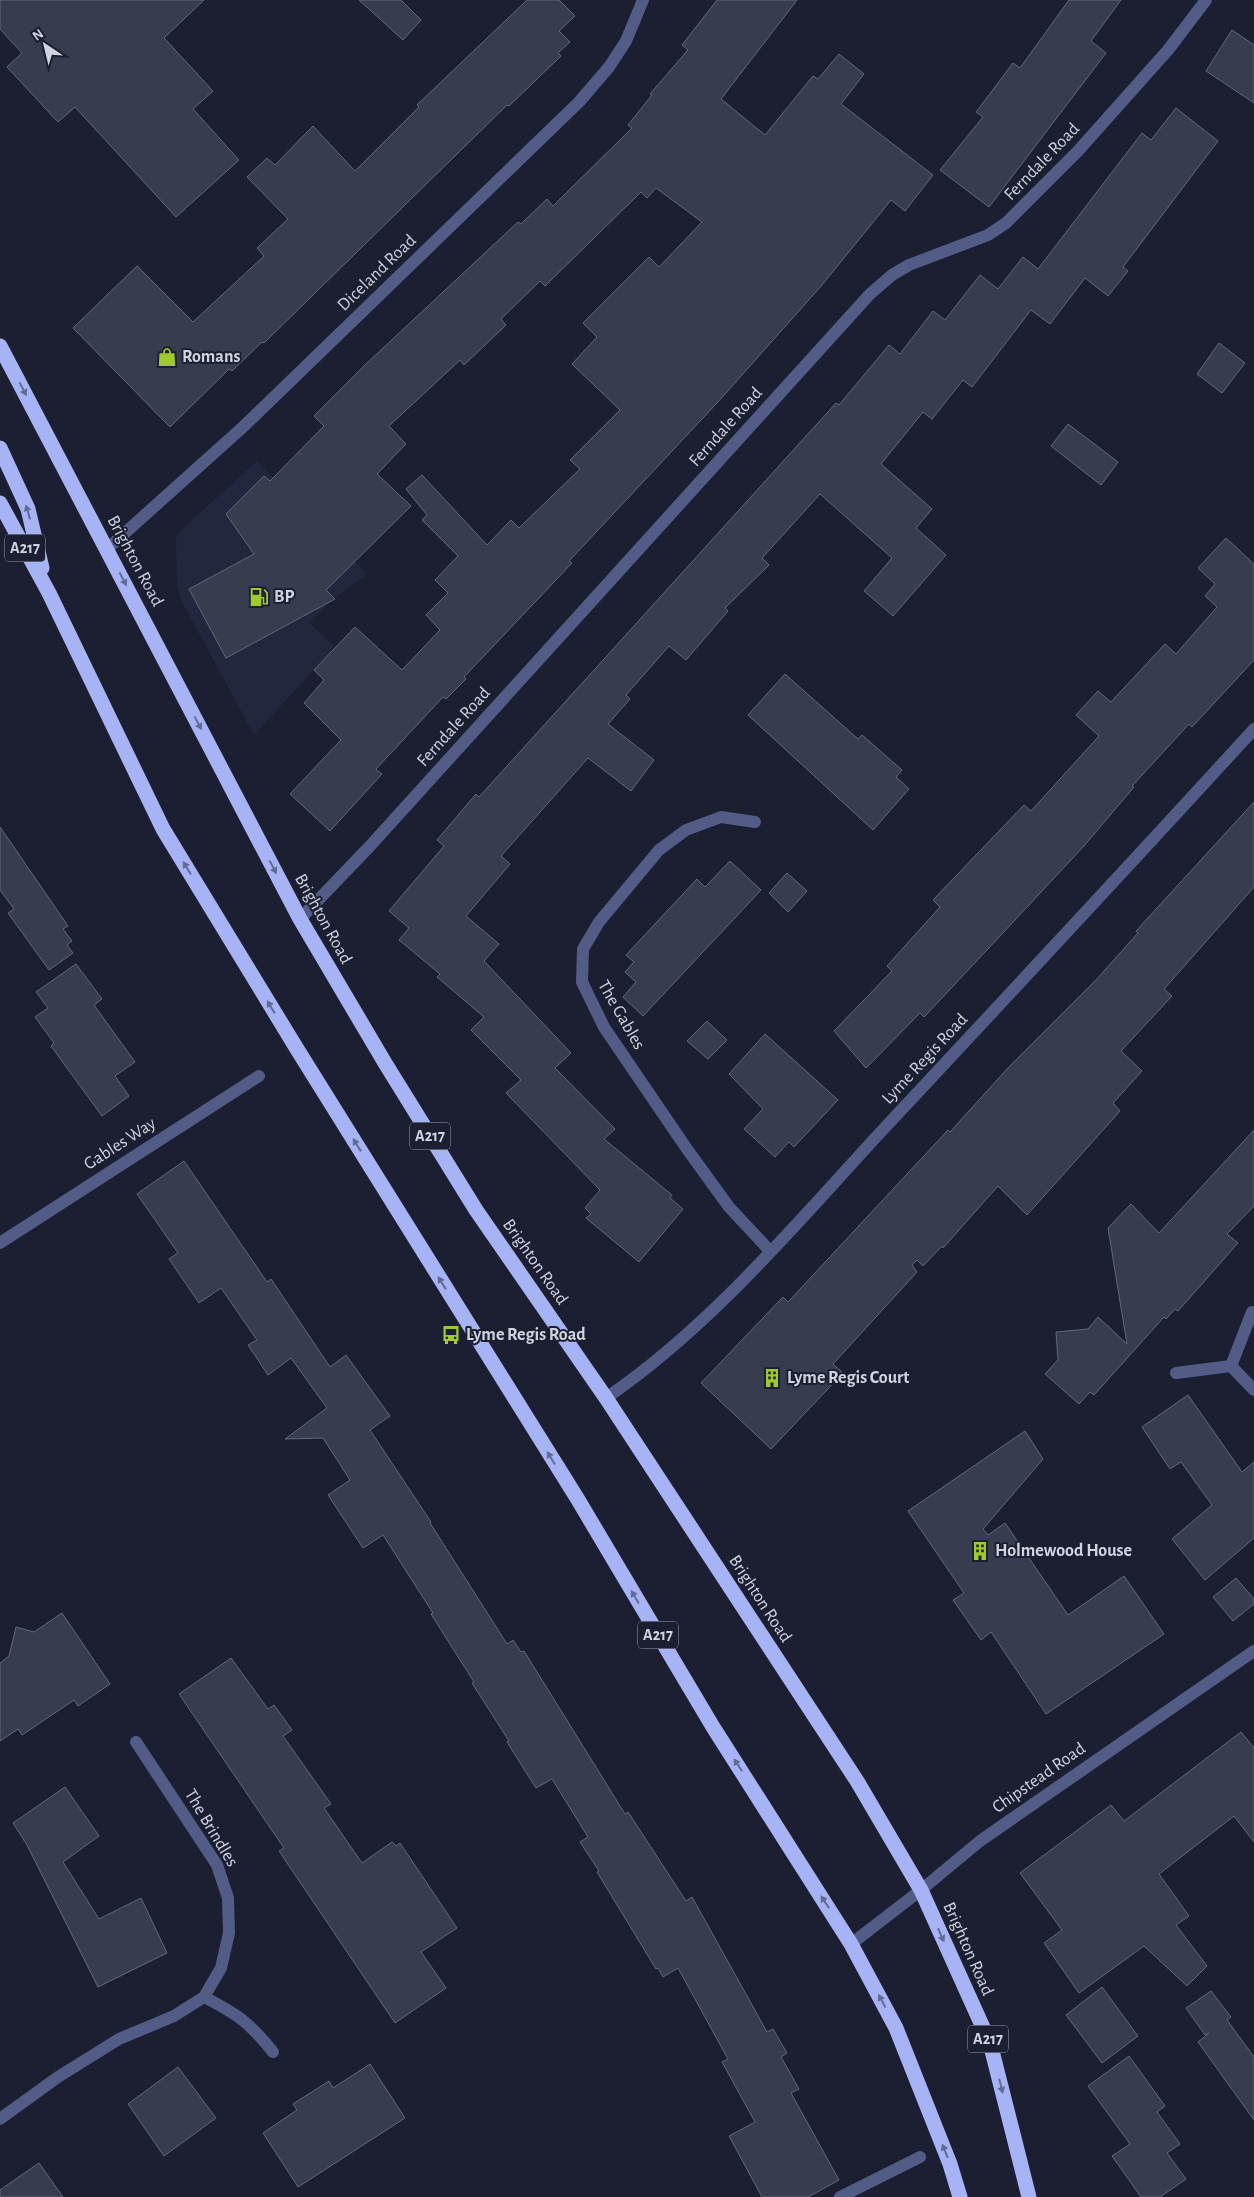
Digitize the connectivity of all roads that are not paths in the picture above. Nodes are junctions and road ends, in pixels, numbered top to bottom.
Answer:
1 (643, 0) edge
2 (1206, 0) edge
3 (0, 346) edge
4 (0, 448) edge
5 (0, 503) edge
6 (107, 549) junction
7 (49, 593) junction
8 (1254, 729) edge
9 (755, 822) dead end
10 (300, 919) junction
11 (259, 1076) dead end
12 (0, 1243) edge
13 (770, 1251) junction
14 (1252, 1312) dead end
15 (1231, 1366) junction
16 (1176, 1373) dead end
17 (1254, 1390) edge
18 (606, 1398) junction
19 (1254, 1650) edge
20 (136, 1742) dead end
21 (921, 1890) junction
22 (852, 1944) junction
23 (204, 1996) junction
24 (273, 2052) dead end
25 (0, 2118) edge
26 (920, 2157) dead end
27 (840, 2197) edge
28 (960, 2197) edge
29 (1029, 2197) edge

1 - 6 street, Diceland Road
2 - 10 street, Ferndale Road
3 -> 6 highway, Brighton Road / A217
7 -> 4 highway
5 - 7 highway, A217
6 -> 10 highway, Brighton Road / A217
22 -> 7 highway, A217
8 - 13 street, Lyme Regis Road
9 - 13 street, The Gables
10 - 18 highway, Brighton Road / A217
11 - 12 street, Gables Way
13 - 18 street, Lyme Regis Road
14 - 15 street
15 - 16 street
15 - 17 street
18 - 21 highway, Brighton Road / A217
19 - 21 street, Chipstead Road
20 - 23 street, The Brindles
21 - 22 street, Chipstead Road
21 -> 29 highway, Brighton Road / A217
28 -> 22 highway, A217
23 - 24 street
23 - 25 street, The Brindles
26 - 27 street

